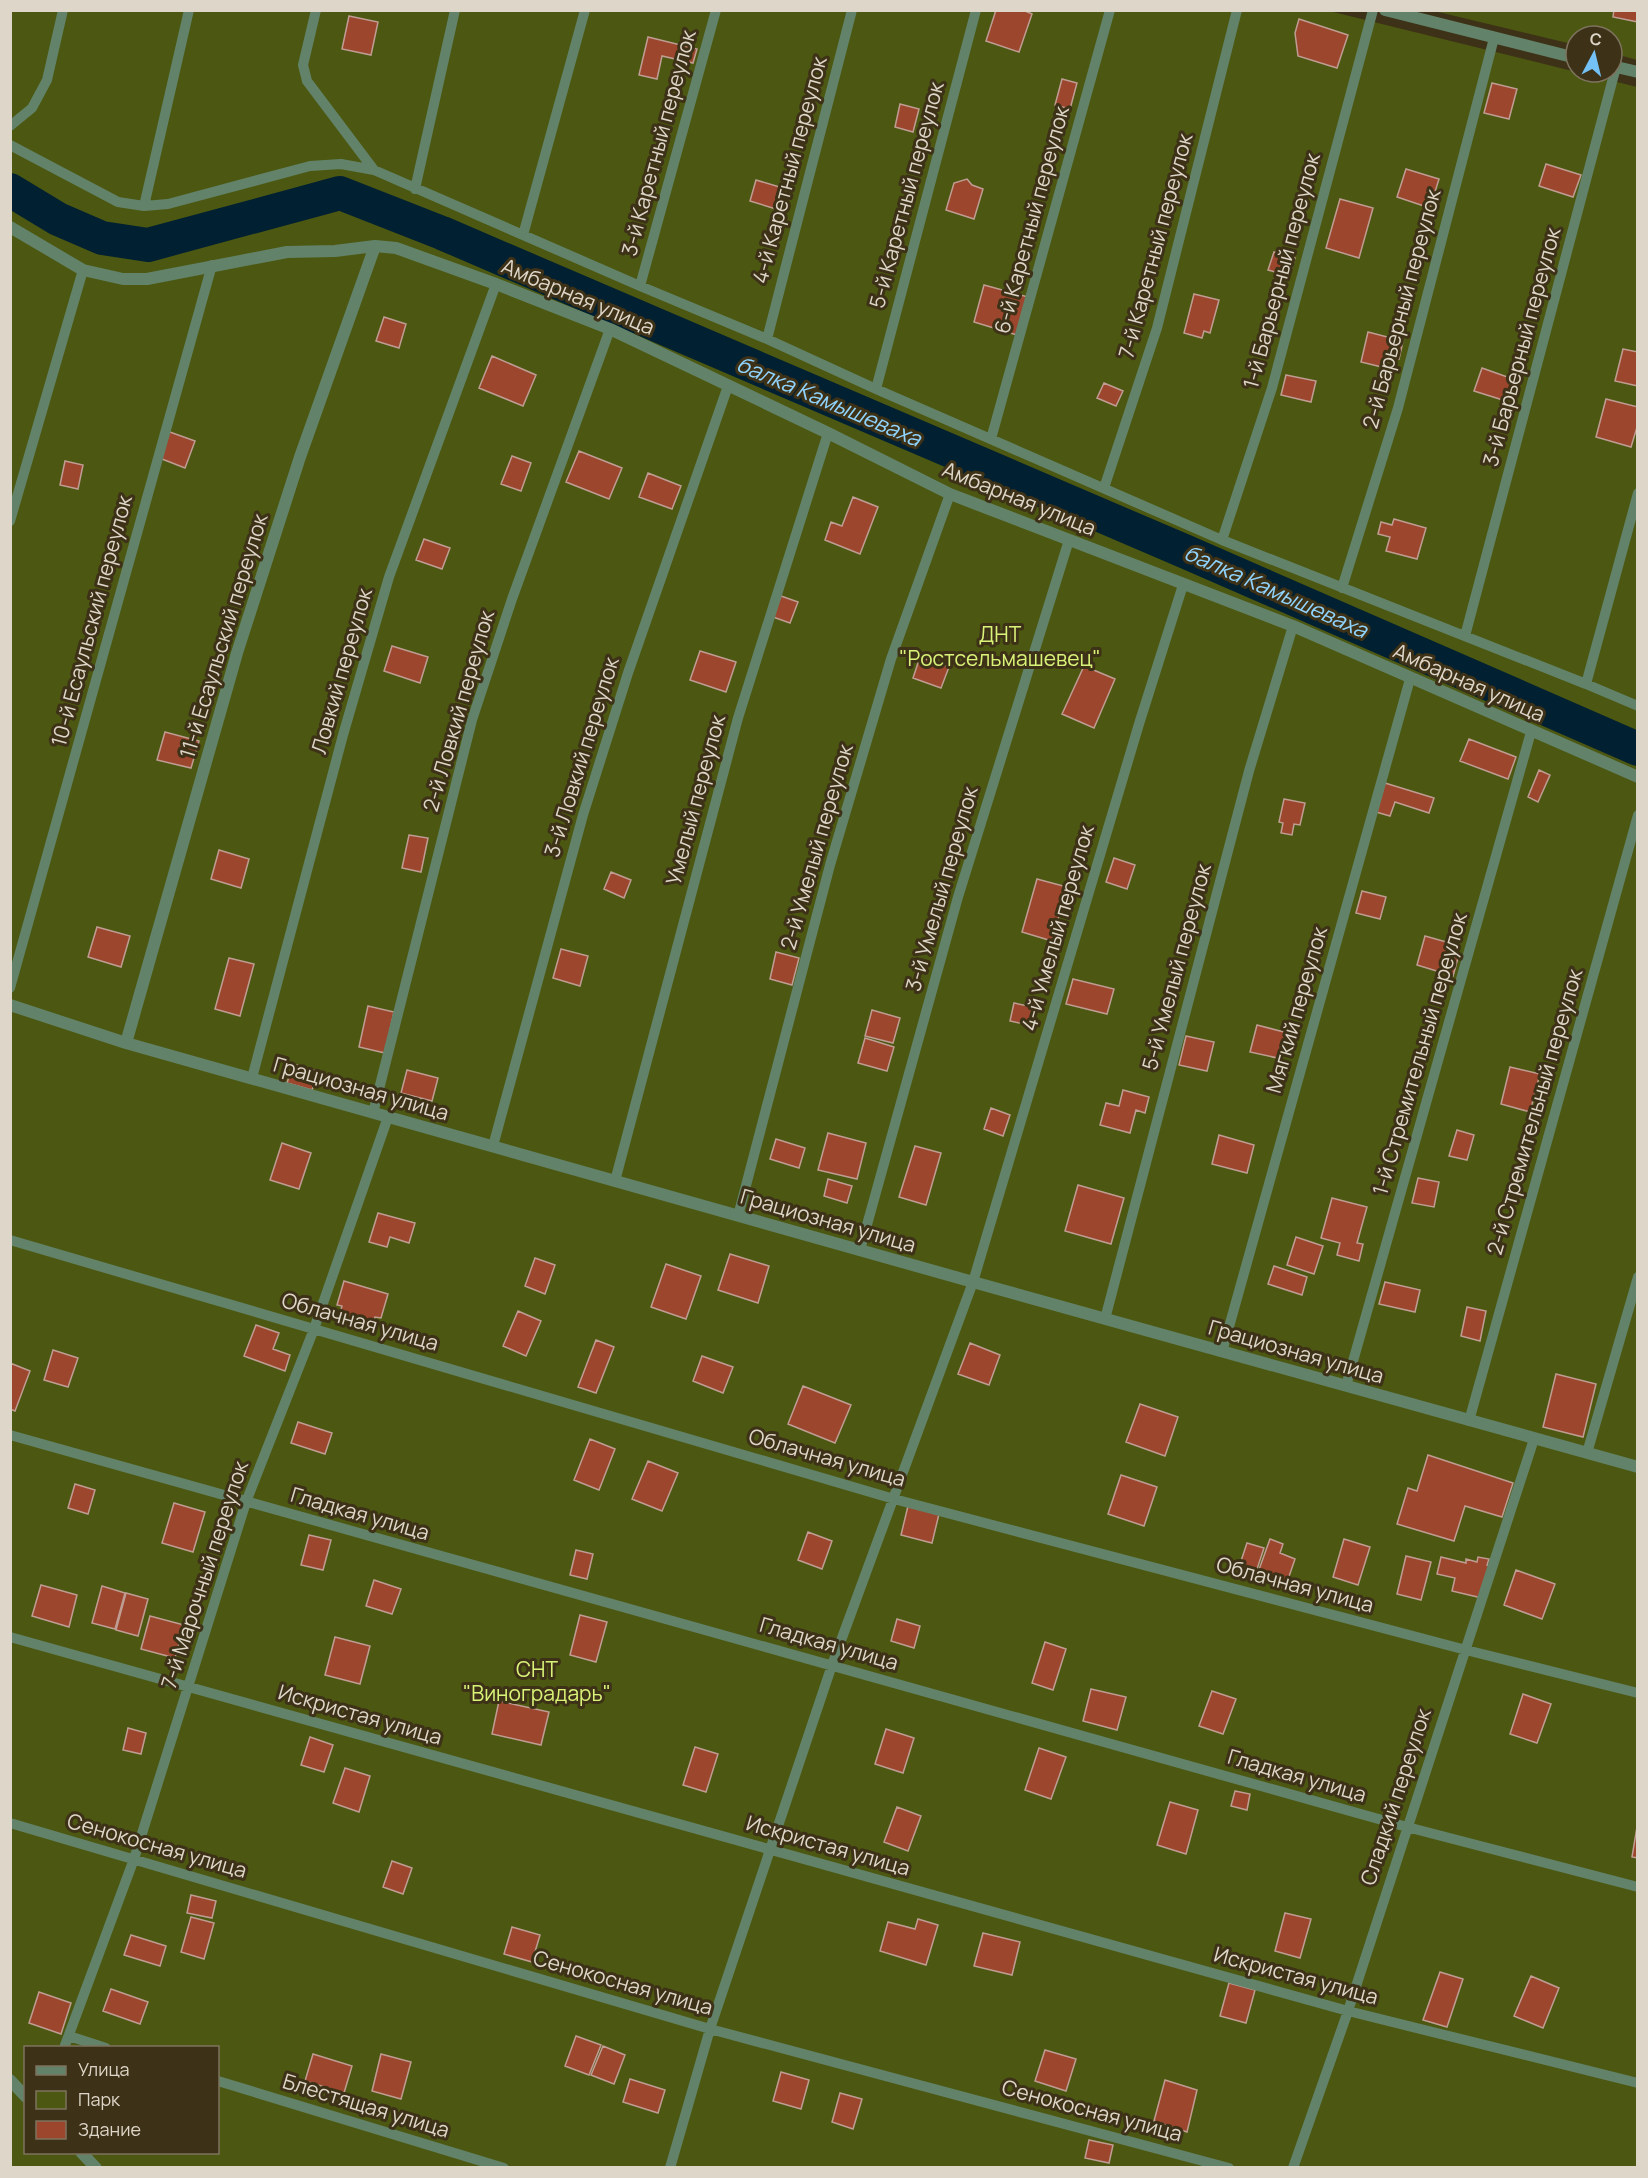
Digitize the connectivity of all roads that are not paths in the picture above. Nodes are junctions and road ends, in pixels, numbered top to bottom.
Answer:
1 (63, 10) edge
2 (189, 10) edge
3 (316, 10) edge
4 (455, 10) edge
5 (585, 10) edge
6 (716, 10) edge
7 (852, 10) edge
8 (976, 10) edge
9 (1110, 10) edge
10 (1237, 10) edge
11 (1373, 10) edge
12 (1385, 10) edge
13 (1494, 38) junction
14 (1564, 55) edge
15 (1610, 84) edge
16 (10, 126) edge
17 (10, 145) edge
18 (374, 170) junction
19 (415, 189) junction
20 (144, 206) junction
21 (10, 227) edge
22 (523, 235) junction
23 (375, 246) junction
24 (212, 265) junction
25 (83, 270) junction
26 (496, 284) junction
27 (640, 286) junction
28 (610, 329) junction
29 (767, 339) junction
30 (728, 386) junction
31 (876, 389) junction
32 (828, 433) junction
33 (991, 440) junction
34 (1104, 488) junction
35 (1638, 493) edge
36 (950, 494) junction
37 (10, 521) edge
38 (1069, 540) junction
39 (1222, 540) junction
40 (1183, 585) junction
41 (1342, 588) junction
42 (1293, 626) junction
43 (1465, 636) junction
44 (1410, 679) junction
45 (1586, 684) junction
46 (1638, 706) edge
47 (1531, 732) junction
48 (1638, 777) edge
49 (1638, 815) edge
50 (10, 987) edge
51 (10, 1005) edge
52 (126, 1043) junction
53 (252, 1078) junction
54 (373, 1113) junction
55 (388, 1117) junction
56 (493, 1146) junction
57 (615, 1181) junction
58 (738, 1216) junction
59 (10, 1240) edge
60 (860, 1250) junction
61 (1638, 1277) edge
62 (974, 1282) junction
63 (1105, 1319) junction
64 (314, 1329) junction
65 (1222, 1352) junction
66 (1346, 1386) junction
67 (1469, 1420) junction
68 (10, 1435) edge
69 (1534, 1439) junction
70 (1587, 1453) junction
71 (1638, 1467) edge
72 (894, 1499) junction
73 (246, 1502) junction
74 (10, 1637) edge
75 (1466, 1650) junction
76 (832, 1665) junction
77 (189, 1688) junction
78 (1638, 1693) edge
79 (10, 1823) edge
80 (1407, 1827) junction
81 (770, 1850) junction
82 (134, 1859) junction
83 (1638, 1887) edge
84 (1348, 2010) junction
85 (711, 2029) junction
86 (69, 2036) junction
87 (65, 2046) edge
88 (100, 2046) edge
89 (10, 2080) edge
90 (219, 2081) edge
91 (1638, 2083) edge
92 (24, 2095) edge
93 (83, 2154) edge
94 (96, 2168) edge
95 (504, 2168) edge
96 (670, 2168) edge
97 (1228, 2168) edge
98 (1293, 2168) edge

1 - 16 lane
2 - 20 lane
3 - 18 lane
4 - 19 lane
5 - 22 lane
6 - 27 lane, 3-й Каретный переулок
7 - 29 lane, 4-й Каретный переулок
8 - 31 lane, 5-й Каретный переулок
9 - 33 lane, 6-й Каретный переулок
10 - 34 lane, 7-й Каретный переулок
11 - 39 lane, 1-й Барьерный переулок
12 - 13 street
13 - 14 street
13 - 41 lane, 2-й Барьерный переулок
15 - 43 lane, 3-й Барьерный переулок
17 - 20 lane
18 - 19 lane
18 - 20 lane
19 - 22 lane
21 - 25 street, Амбарная улица
22 - 27 lane
23 - 24 street, Амбарная улица
23 - 26 street, Амбарная улица
23 - 52 street, 11-й Есаульский переулок
24 - 25 street, Амбарная улица
24 - 50 lane, 10-й Есаульский переулок
25 - 37 lane
26 - 28 street, Амбарная улица
26 - 53 lane, Ловкий переулок
27 - 29 lane
28 - 30 street, Амбарная улица
28 - 54 lane, 2-й Ловкий переулок
29 - 31 lane
30 - 32 street, Амбарная улица
30 - 56 lane, 3-й Ловкий переулок
31 - 33 lane
32 - 36 street, Амбарная улица
32 - 57 lane, Умелый переулок
33 - 34 lane
34 - 39 lane
35 - 45 lane
36 - 38 street, Амбарная улица
36 - 58 lane, 2-й Умелый переулок
38 - 40 street, Амбарная улица
38 - 60 lane, 3-й Умелый переулок
39 - 41 lane
40 - 42 street, Амбарная улица
40 - 62 lane, 4-й Умелый переулок
41 - 43 lane
42 - 44 street, Амбарная улица
42 - 63 lane, 5-й Умелый переулок
43 - 45 lane
44 - 47 street, Амбарная улица
44 - 65 lane, Мягкий переулок
45 - 46 lane
47 - 48 street, Амбарная улица
47 - 66 lane, 1-й Стремительный переулок
49 - 67 lane, 2-й Стремительный переулок
51 - 52 street, Грациозная улица
52 - 53 street, Грациозная улица
53 - 54 street, Грациозная улица
54 - 55 street, Грациозная улица
55 - 56 street, Грациозная улица
55 - 64 lane, 7-й Марочный переулок
56 - 57 street, Грациозная улица
57 - 58 street, Грациозная улица
58 - 60 street, Грациозная улица
59 - 64 lane, Облачная улица
60 - 62 street, Грациозная улица
61 - 70 lane
62 - 63 street, Грациозная улица
62 - 72 lane, 4-й Умелый переулок
63 - 65 street, Грациозная улица
64 - 72 lane, Облачная улица
64 - 73 lane, 7-й Марочный переулок
65 - 66 street, Грациозная улица
66 - 67 street, Грациозная улица
67 - 69 street, Грациозная улица
68 - 73 lane, Гладкая улица
69 - 70 street, Грациозная улица
69 - 75 lane, Сладкий переулок
70 - 71 street, Грациозная улица
72 - 75 lane, Облачная улица
72 - 76 lane, 4-й Умелый переулок
73 - 76 lane, Гладкая улица
73 - 77 lane, 7-й Марочный переулок
74 - 77 lane, Искристая улица
75 - 78 lane, Облачная улица
75 - 80 lane, Сладкий переулок
76 - 80 lane, Гладкая улица
76 - 81 lane, 4-й Умелый переулок
77 - 81 lane, Искристая улица
77 - 82 lane, 7-й Марочный переулок
79 - 82 lane, Сенокосная улица
80 - 83 lane, Гладкая улица
80 - 84 lane, Сладкий переулок
81 - 84 lane, Искристая улица
81 - 85 lane, 4-й Умелый переулок
82 - 85 lane, Сенокосная улица
82 - 86 lane, 7-й Марочный переулок
84 - 91 lane, Искристая улица
84 - 98 lane, Сладкий переулок
85 - 96 lane, 4-й Умелый переулок
85 - 97 lane, Сенокосная улица
86 - 87 lane, 7-й Марочный переулок
86 - 88 lane
89 - 92 street
90 - 95 lane, Блестящая улица
93 - 94 street

